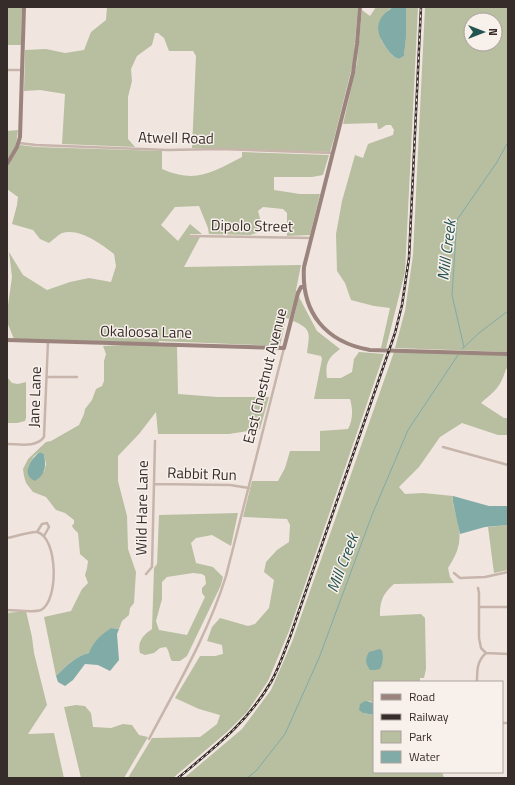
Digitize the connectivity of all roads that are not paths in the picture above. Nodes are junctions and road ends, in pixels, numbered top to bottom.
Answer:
1 (24, 7) edge
2 (360, 7) edge
3 (7, 70) edge
4 (22, 70) junction
5 (19, 143) junction
6 (333, 153) junction
7 (7, 164) edge
8 (192, 236) dead end
9 (311, 238) junction
10 (304, 287) junction
11 (7, 340) edge
12 (48, 341) junction
13 (284, 348) junction
14 (508, 354) edge
15 (47, 376) junction
16 (77, 377) dead end
17 (155, 440) dead end
18 (7, 444) edge
19 (443, 447) dead end
20 (508, 465) edge
21 (154, 484) junction
22 (249, 488) junction
23 (37, 532) junction
24 (44, 536) junction
25 (7, 538) edge
26 (508, 572) edge
27 (454, 573) dead end
28 (146, 574) dead end
29 (478, 588) dead end
30 (479, 607) junction
31 (508, 607) edge
32 (7, 610) edge
33 (486, 653) junction
34 (508, 654) edge
35 (477, 681) edge
36 (149, 739) dead end

1 - 4 street
2 - 6 street, East Chestnut Avenue
3 - 4 street
4 - 5 street
5 - 6 street, Atwell Road
5 - 7 street
6 - 9 street, East Chestnut Avenue
8 - 9 street, Dipolo Street
9 - 10 street, East Chestnut Avenue
10 - 13 street, East Chestnut Avenue
10 - 14 street
11 - 12 street, Okaloosa Lane
12 - 13 street, Okaloosa Lane
12 - 15 street, Jane Lane
13 - 22 street, East Chestnut Avenue
15 - 16 street
15 - 18 street, Jane Lane
17 - 21 street, Wild Hare Lane
19 - 20 street
21 - 22 street, Rabbit Run
21 - 28 street, Wild Hare Lane
22 - 36 street, East Chestnut Avenue
23 - 24 street
23 - 24 street
23 - 25 street
24 - 32 street
26 - 27 street
29 - 30 street
30 - 31 street
30 - 33 street
33 - 34 street
33 - 35 street

